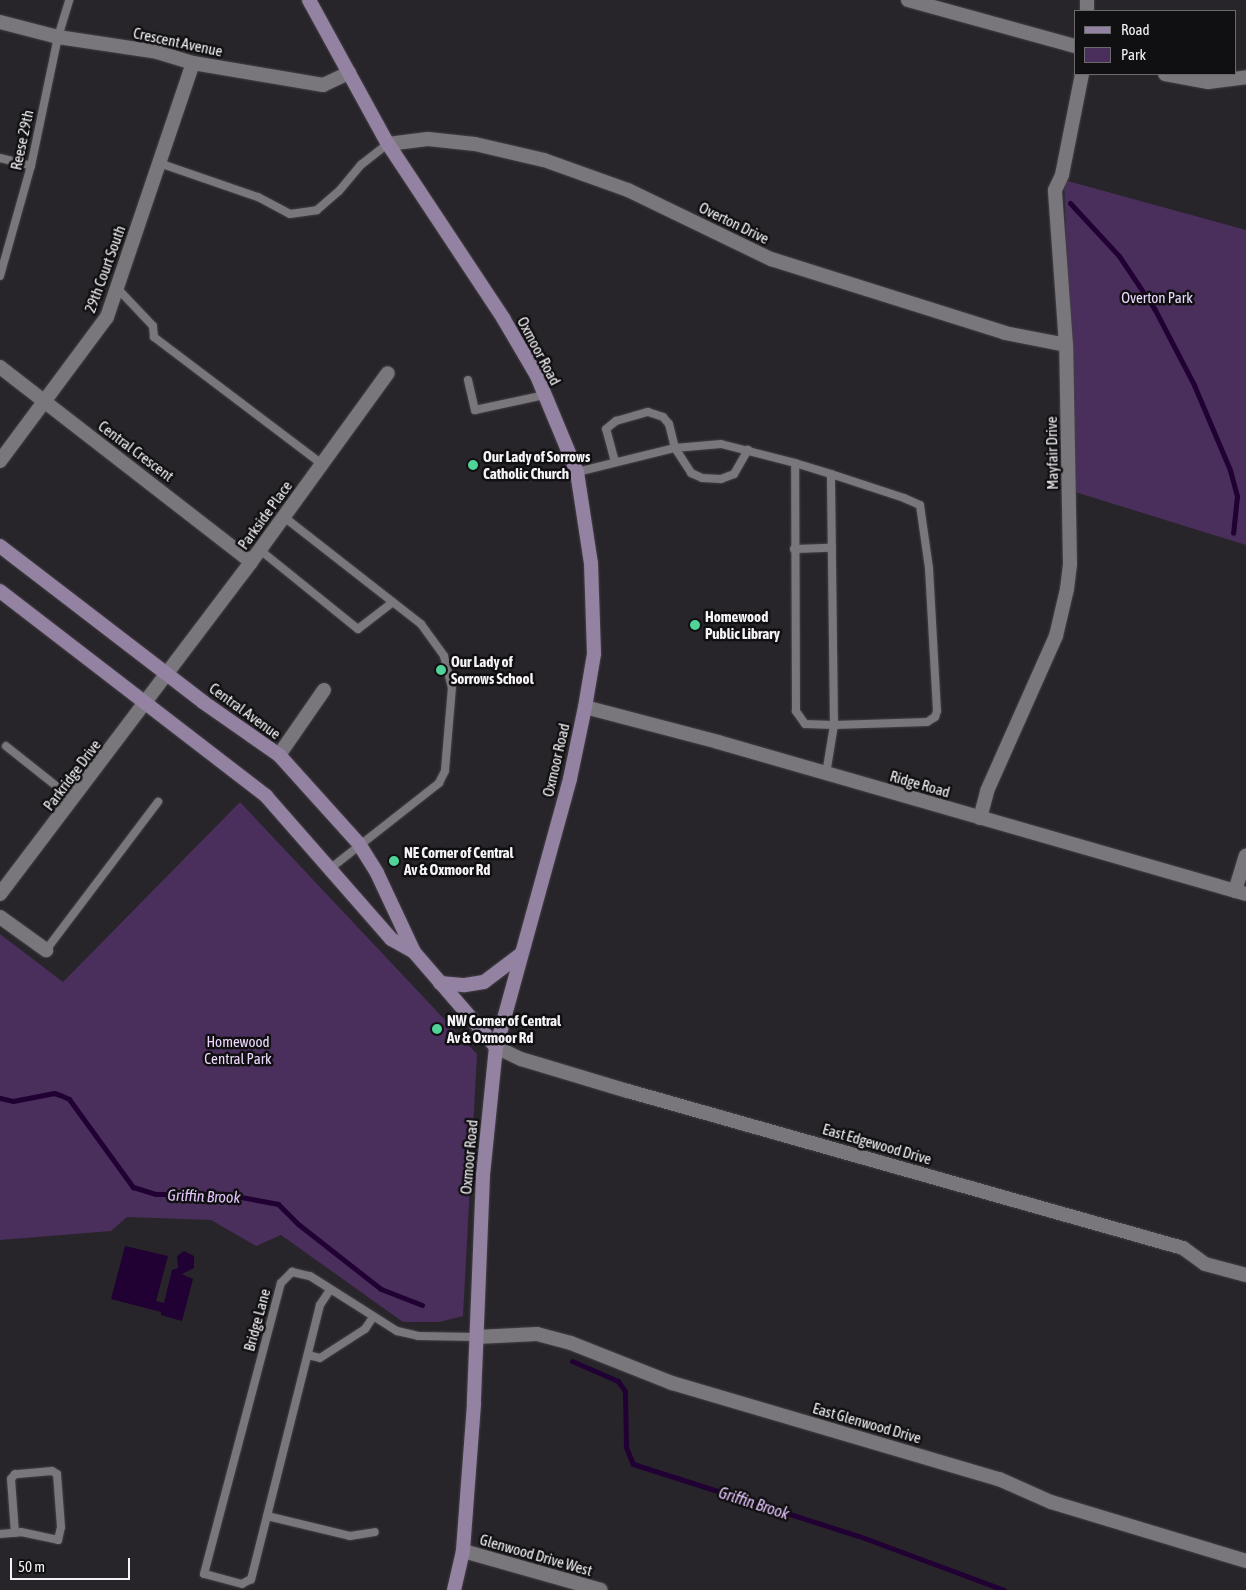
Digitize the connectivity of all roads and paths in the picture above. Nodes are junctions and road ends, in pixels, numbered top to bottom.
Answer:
1 (69, 0) edge
2 (309, 0) edge
3 (908, 0) edge
4 (0, 22) edge
5 (58, 37) junction
6 (1074, 46) edge
7 (193, 63) junction
8 (349, 73) junction
9 (1082, 75) edge
10 (1170, 75) edge
11 (1246, 77) edge
12 (388, 144) junction
13 (0, 158) edge
14 (159, 163) junction
15 (31, 166) junction
16 (0, 276) edge
17 (117, 288) junction
18 (1066, 345) junction
19 (0, 367) edge
20 (388, 373) dead end
21 (468, 380) dead end
22 (545, 395) junction
23 (46, 403) junction
24 (675, 448) junction
25 (748, 450) junction
26 (0, 461) edge
27 (615, 462) junction
28 (795, 463) junction
29 (322, 464) junction
30 (576, 472) junction
31 (832, 474) junction
32 (284, 517) junction
33 (0, 546) edge
34 (832, 548) junction
35 (794, 549) junction
36 (260, 550) junction
37 (251, 562) junction
38 (0, 591) edge
39 (393, 602) junction
40 (167, 674) junction
41 (324, 690) dead end
42 (146, 702) junction
43 (585, 708) junction
44 (834, 725) junction
45 (6, 746) dead end
46 (279, 755) junction
47 (826, 774) junction
48 (74, 800) junction
49 (158, 802) dead end
50 (980, 818) junction
51 (359, 844) junction
52 (1246, 856) edge
53 (331, 868) junction
54 (1240, 893) edge
55 (0, 894) edge
56 (0, 917) edge
57 (46, 950) joint
58 (414, 952) junction
59 (522, 953) junction
60 (440, 983) junction
61 (496, 1047) junction
62 (1246, 1275) edge
63 (330, 1290) junction
64 (373, 1317) junction
65 (477, 1337) junction
66 (308, 1355) junction
67 (267, 1516) junction
68 (375, 1532) dead end
69 (15, 1533) junction
70 (0, 1534) edge
71 (463, 1551) junction
72 (1246, 1561) edge
73 (454, 1590) edge
74 (601, 1590) edge

1 - 5 lane, Reese 29th
2 - 8 main road, Oxmoor Road
3 - 6 street
4 - 5 street, Crescent Avenue
5 - 7 street, Crescent Avenue
5 - 15 lane, Reese 29th
7 - 8 street, Crescent Avenue
7 - 14 street, 29th Court South
8 - 12 main road, Oxmoor Road
9 - 18 street, Mayfair Drive
10 - 11 street
12 - 14 lane
12 - 18 street, Overton Drive
12 - 22 main road, Oxmoor Road
13 - 15 lane
14 - 17 street, 29th Court South
15 - 16 lane, Reese 29th
17 - 23 street, 29th Court South
17 - 29 lane
18 - 50 street, Mayfair Drive
19 - 23 street, Central Crescent
20 - 29 street, Parkside Place
21 - 22 lane
22 - 30 main road, Oxmoor Road
23 - 26 street, 29th Court South
23 - 37 street, Central Crescent
24 - 25 lane
24 - 25 lane
24 - 27 lane
24 - 27 lane
25 - 28 lane
27 - 30 lane
28 - 31 lane
28 - 35 lane
29 - 32 street, Parkside Place
30 - 43 main road, Oxmoor Road
31 - 34 lane
31 - 44 lane
32 - 36 street, Parkside Place
32 - 39 lane
33 - 40 main road, Central Avenue
34 - 35 lane
34 - 44 lane
35 - 44 lane
36 - 37 street, Parkside Place
36 - 39 lane
37 - 40 street, Parkside Place
38 - 42 main road, Central Avenue
39 - 51 lane
40 - 42 street, Parkridge Drive
40 - 46 main road, Central Avenue
41 - 46 street
42 - 48 street, Parkridge Drive
42 - 53 main road, Central Avenue
43 - 47 street, Ridge Road
43 - 59 main road, Oxmoor Road
44 - 47 lane
45 - 48 lane
46 - 51 main road, Central Avenue
47 - 50 street, Ridge Road
48 - 55 street, Parkridge Drive
49 - 57 lane
50 - 54 street, Ridge Road
51 - 53 lane
51 - 58 main road, Central Avenue
52 - 54 street
53 - 58 main road, Central Avenue
56 - 57 street
58 - 60 main road, Central Avenue
59 - 60 main road
59 - 61 main road, Oxmoor Road
60 - 61 main road, Central Avenue
61 - 62 street, East Edgewood Drive
61 - 65 main road, Oxmoor Road
63 - 64 lane, Bridge Lane
63 - 66 lane
63 - 67 lane, Bridge Lane
64 - 65 lane, Bridge Lane
64 - 66 lane
65 - 71 main road, Oxmoor Road
65 - 72 street, East Glenwood Drive
66 - 67 lane
67 - 68 lane
69 - 69 lane
69 - 70 lane
71 - 73 main road, Oxmoor Road
71 - 74 street, Glenwood Drive West

